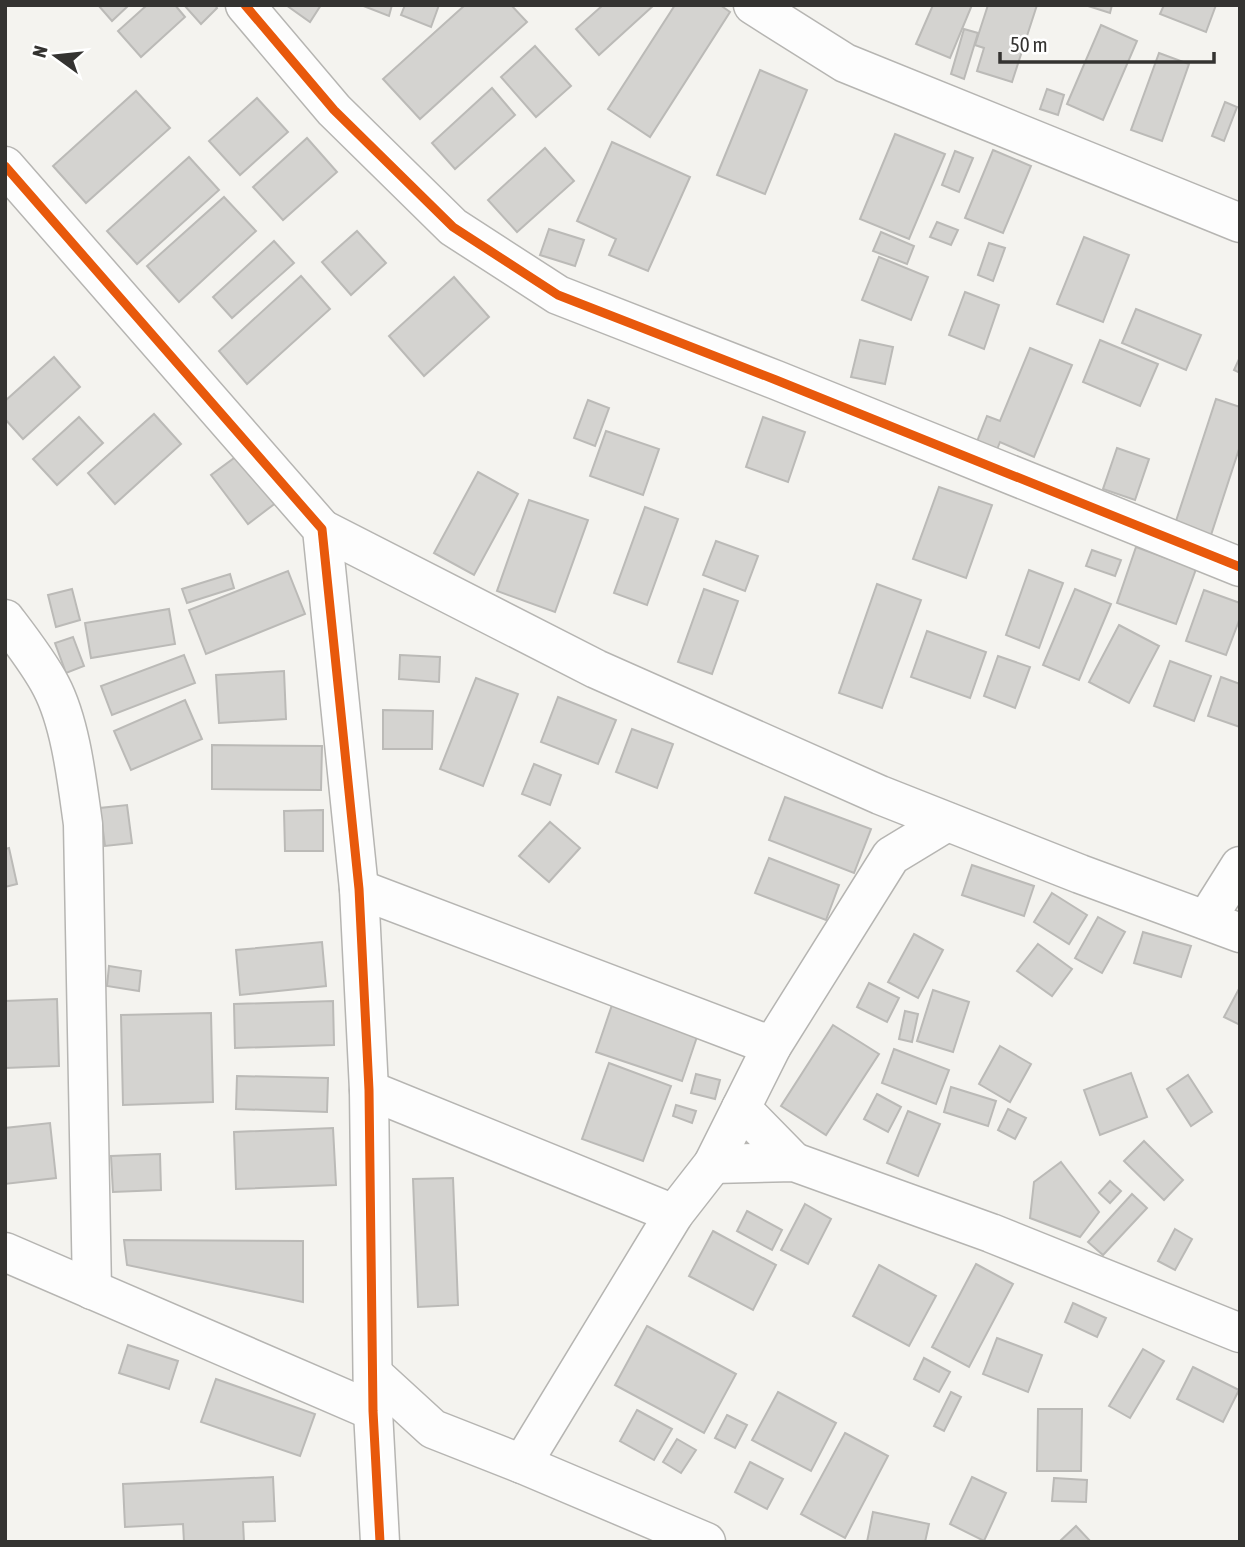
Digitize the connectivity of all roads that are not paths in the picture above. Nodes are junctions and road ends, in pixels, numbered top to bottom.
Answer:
1 (246, 5) edge
2 (753, 5) edge
3 (5, 166) edge
4 (1240, 223) edge
5 (321, 529) junction
6 (1240, 567) edge
7 (5, 619) edge
8 (880, 795) junction
9 (947, 822) junction
10 (891, 856) junction
11 (1240, 866) edge
12 (359, 889) junction
13 (1223, 927) edge
14 (772, 1046) junction
15 (369, 1090) junction
16 (741, 1108) junction
17 (794, 1162) junction
18 (713, 1164) junction
19 (674, 1214) junction
20 (5, 1252) edge
21 (92, 1290) junction
22 (1240, 1333) edge
23 (373, 1374) junction
24 (373, 1411) junction
25 (433, 1429) junction
26 (376, 1455) junction
27 (522, 1464) junction
28 (380, 1542) edge
29 (706, 1542) edge

1 - 6 street
2 - 4 street
3 - 5 street
5 - 8 street
5 - 12 street
7 - 21 street
8 - 9 street
8 - 10 street
9 - 10 street
9 - 13 street
10 - 14 street
11 - 13 street
12 - 14 street
12 - 15 street
14 - 16 street
15 - 19 street
15 - 23 street
16 - 17 street
16 - 18 street
17 - 18 street
17 - 22 street
18 - 19 street
19 - 27 street
20 - 21 street
21 - 24 street
23 - 24 street
23 - 25 street
24 - 26 street
25 - 26 street
25 - 27 street
26 - 28 street
27 - 29 street

